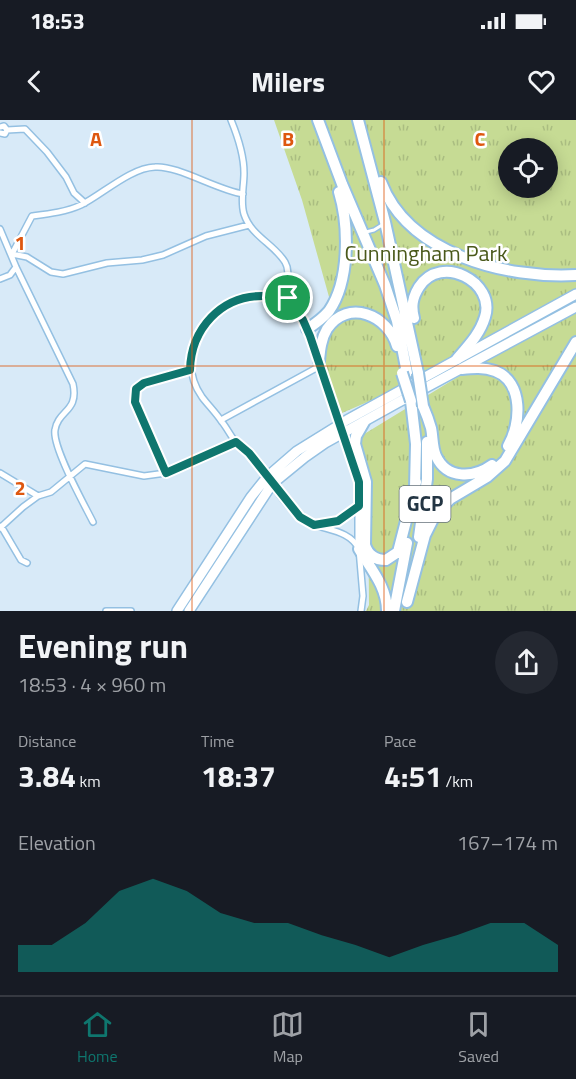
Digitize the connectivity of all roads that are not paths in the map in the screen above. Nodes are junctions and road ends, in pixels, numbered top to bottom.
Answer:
1 (231, 120) edge
2 (317, 120) edge
3 (324, 120) edge
4 (351, 120) edge
5 (358, 120) edge
6 (367, 120) edge
7 (0, 126) edge
8 (7, 130) junction
9 (0, 135) edge
10 (370, 165) junction
11 (335, 167) junction
12 (74, 193) junction
13 (243, 194) junction
14 (85, 202) junction
15 (75, 207) junction
16 (385, 222) junction
17 (249, 225) junction
18 (0, 229) edge
19 (363, 232) junction
20 (12, 254) junction
21 (16, 267) junction
22 (576, 275) edge
23 (0, 279) edge
24 (576, 294) edge
25 (288, 298) junction
26 (576, 307) edge
27 (307, 329) junction
28 (576, 342) edge
29 (320, 364) junction
30 (459, 364) junction
31 (190, 370) junction
32 (411, 371) junction
33 (416, 405) junction
34 (221, 420) junction
35 (364, 423) junction
36 (340, 424) junction
37 (343, 434) junction
38 (236, 442) junction
39 (0, 473) edge
40 (166, 473) junction
41 (70, 475) junction
42 (269, 481) junction
43 (416, 482) junction
44 (38, 496) junction
45 (359, 506) junction
46 (93, 522) dead end
47 (314, 525) junction
48 (1, 527) edge
49 (359, 549) junction
50 (27, 563) dead end
51 (406, 606) edge
52 (106, 611) edge
53 (131, 611) edge
54 (177, 611) edge
55 (189, 611) edge
56 (361, 611) edge
57 (387, 611) edge
58 (394, 611) edge

1 - 13 street
2 - 11 highway, GCP
2 - 27 highway
3 - 11 highway
4 - 16 highway
5 - 10 highway, GCP
6 - 10 highway
7 - 8 street
8 - 9 street
8 - 12 street
10 - 16 highway, GCP
10 - 22 highway
11 - 19 highway, GCP
12 - 14 street
12 - 15 street
13 - 14 street
13 - 17 street
14 - 15 street
15 - 20 street
16 - 19 lane
16 - 32 highway, GCP
17 - 20 street
17 - 25 street
18 - 20 street
19 - 32 highway, GCP
20 - 21 street
21 - 23 street
21 - 41 street
24 - 30 main road
25 - 27 street
25 - 31 street
26 - 30 main road
27 - 29 street
28 - 51 highway
29 - 32 highway
29 - 34 street
29 - 36 street
30 - 32 highway
30 - 33 highway
30 - 35 main road
30 - 36 main road
31 - 34 street
31 - 40 street
32 - 33 highway, GCP, bridge
33 - 43 highway, GCP
33 - 51 highway, GCP
34 - 38 street
35 - 37 main road
35 - 43 highway
36 - 37 street
36 - 42 main road
37 - 42 main road
37 - 45 street
38 - 40 street
38 - 42 street
39 - 44 street
40 - 41 street
41 - 44 street
41 - 46 street
42 - 47 street
42 - 54 main road
42 - 55 main road
43 - 58 highway, GCP
44 - 48 street
45 - 47 street
45 - 49 street
47 - 49 street
48 - 50 street
49 - 56 street
49 - 57 highway
52 - 53 street

